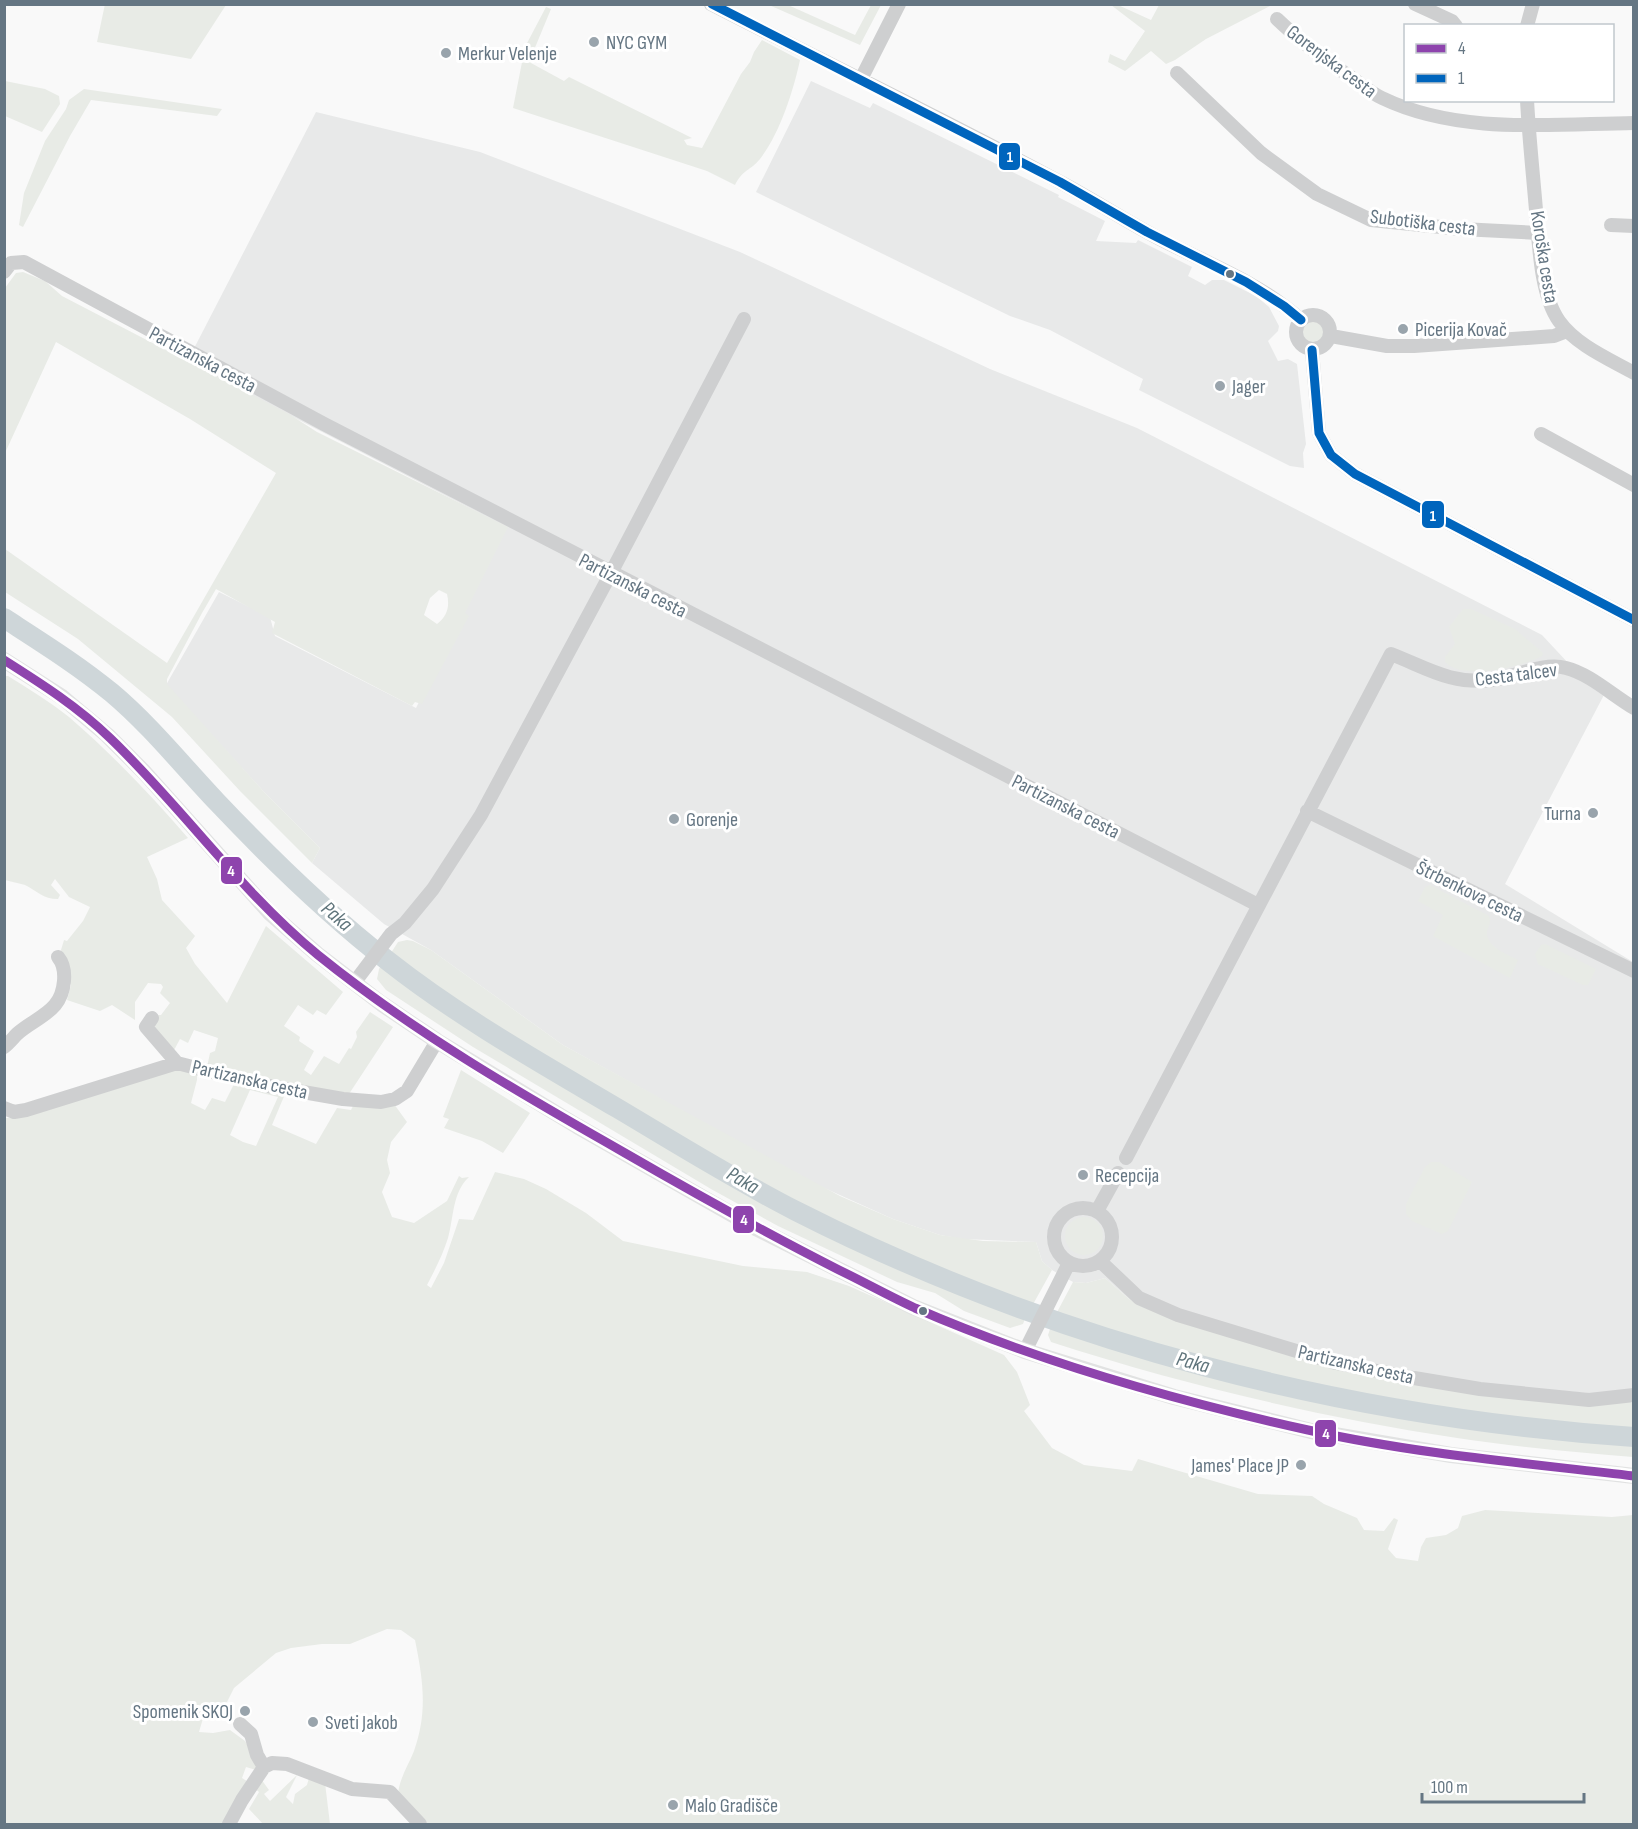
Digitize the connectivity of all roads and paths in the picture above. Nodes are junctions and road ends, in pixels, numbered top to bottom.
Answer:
1 (711, 4) edge
2 (899, 4) edge
3 (1415, 4) edge
4 (1517, 4) edge
5 (1532, 7) edge
6 (1277, 19) dead end
7 (1454, 24) edge
8 (1528, 24) edge
9 (1176, 73) dead end
10 (861, 79) junction
11 (1527, 102) edge
12 (1634, 123) edge
13 (1528, 125) junction
14 (1611, 225) dead end
15 (1634, 226) edge
16 (1539, 233) junction
17 (8, 268) edge
18 (744, 319) dead end
19 (1301, 320) junction
20 (1567, 331) junction
21 (1330, 336) junction
22 (1312, 350) junction
23 (1634, 373) edge
24 (1541, 434) dead end
25 (1634, 484) edge
26 (611, 573) junction
27 (1634, 620) edge
28 (4, 660) edge
29 (1634, 708) edge
30 (1307, 811) junction
31 (1258, 905) junction
32 (58, 957) dead end
33 (1634, 971) edge
34 (354, 983) junction
35 (152, 1018) dead end
36 (437, 1041) junction
37 (4, 1047) edge
38 (177, 1063) junction
39 (4, 1108) edge
40 (1126, 1158) dead end
41 (1118, 1173) dead end
42 (1096, 1211) junction
43 (1100, 1261) junction
44 (1069, 1263) junction
45 (1025, 1351) junction
46 (1634, 1395) edge
47 (1634, 1476) edge
48 (240, 1724) dead end
49 (264, 1767) junction
50 (229, 1824) edge
51 (420, 1824) edge

1 - 10 street
2 - 10 street
3 - 7 street
4 - 5 street
5 - 8 street
6 - 13 street, Gorenjska cesta
9 - 16 street, Subotiška cesta
10 - 19 street
11 - 13 street, Koroška cesta
12 - 13 street, Gorenjska cesta
13 - 16 street, Koroška cesta
14 - 15 street
16 - 20 street, Koroška cesta
17 - 26 street, Partizanska cesta
18 - 26 street
19 - 21 street
19 - 22 street
20 - 21 street
20 - 23 street, Koroška cesta
21 - 22 street
22 - 27 street
24 - 25 street
26 - 31 street, Partizanska cesta
26 - 34 street
28 - 34 main road
29 - 30 street, Cesta talcev
30 - 31 street
30 - 33 street, Štrbenkova cesta
31 - 40 street
32 - 37 street
34 - 36 main road
35 - 38 street
36 - 38 street, Partizanska cesta
36 - 45 main road
38 - 39 street, Partizanska cesta
41 - 42 street
42 - 43 street
42 - 44 street
43 - 44 street
43 - 46 street, Partizanska cesta
44 - 45 street
45 - 47 main road
48 - 49 street
49 - 50 street
49 - 51 street

